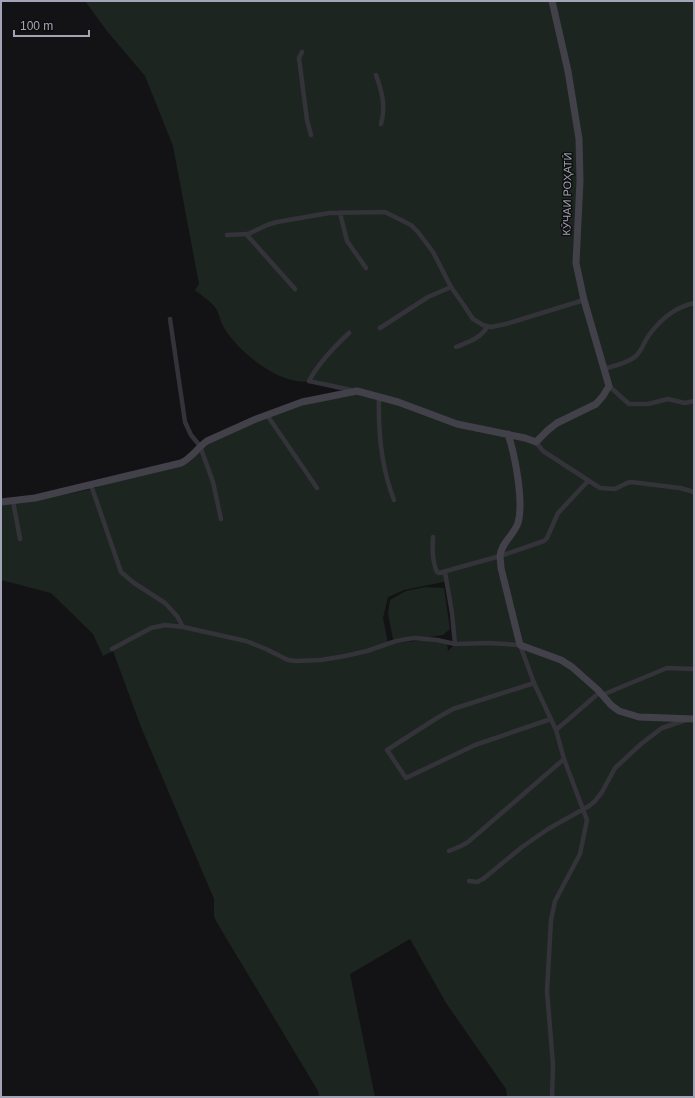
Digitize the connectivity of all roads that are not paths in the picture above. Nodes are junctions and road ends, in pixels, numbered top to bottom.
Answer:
1 (552, 1) edge
2 (302, 52) dead end
3 (376, 75) dead end
4 (381, 124) dead end
5 (311, 135) dead end
6 (340, 212) junction
7 (227, 234) dead end
8 (246, 234) junction
9 (366, 268) dead end
10 (451, 287) junction
11 (294, 289) dead end
12 (584, 300) junction
13 (694, 303) edge
14 (170, 319) dead end
15 (487, 327) junction
16 (380, 328) dead end
17 (350, 333) dead end
18 (456, 347) dead end
19 (604, 369) junction
20 (609, 386) junction
21 (357, 391) junction
22 (379, 396) junction
23 (694, 401) edge
24 (267, 415) junction
25 (508, 434) junction
26 (536, 442) junction
27 (200, 446) junction
28 (588, 481) junction
29 (90, 485) junction
30 (317, 488) dead end
31 (694, 492) edge
32 (394, 500) dead end
33 (13, 501) junction
34 (1, 502) edge
35 (221, 519) dead end
36 (433, 537) dead end
37 (20, 539) dead end
38 (500, 556) junction
39 (445, 572) junction
40 (183, 627) junction
41 (455, 644) junction
42 (520, 645) junction
43 (112, 649) dead end
44 (694, 669) edge
45 (534, 683) junction
46 (601, 694) junction
47 (551, 719) junction
48 (693, 719) edge
49 (556, 730) junction
50 (564, 759) junction
51 (583, 810) junction
52 (449, 851) dead end
53 (469, 881) dead end
54 (552, 1097) edge

1 - 12 street, КӮЧАИ РОҲАТӢ
2 - 5 street
3 - 4 street
6 - 8 street
6 - 9 street
6 - 10 street
7 - 8 street
8 - 11 street
10 - 15 street
10 - 16 street
12 - 15 street
12 - 19 street, КӮЧАИ РОҲАТӢ
13 - 19 street
14 - 27 street
15 - 18 street
17 - 21 street
19 - 20 street, КӮЧАИ РОҲАТӢ
20 - 23 street
20 - 26 street
21 - 22 street
21 - 24 street
22 - 25 street
22 - 32 street
24 - 27 street
24 - 30 street
25 - 26 street
25 - 38 street
26 - 28 street
27 - 29 street
27 - 35 street
28 - 31 street
28 - 38 street
29 - 33 street
29 - 40 street
33 - 34 street
33 - 37 street
36 - 39 street
38 - 39 street
38 - 42 street
39 - 41 street
40 - 41 street
40 - 43 street
41 - 42 street
42 - 45 street
42 - 46 street
44 - 46 street
45 - 47 street
45 - 47 street
46 - 48 street
46 - 49 street
47 - 49 street
48 - 51 street
49 - 50 street
50 - 51 street
50 - 52 street
51 - 53 street
51 - 54 street

